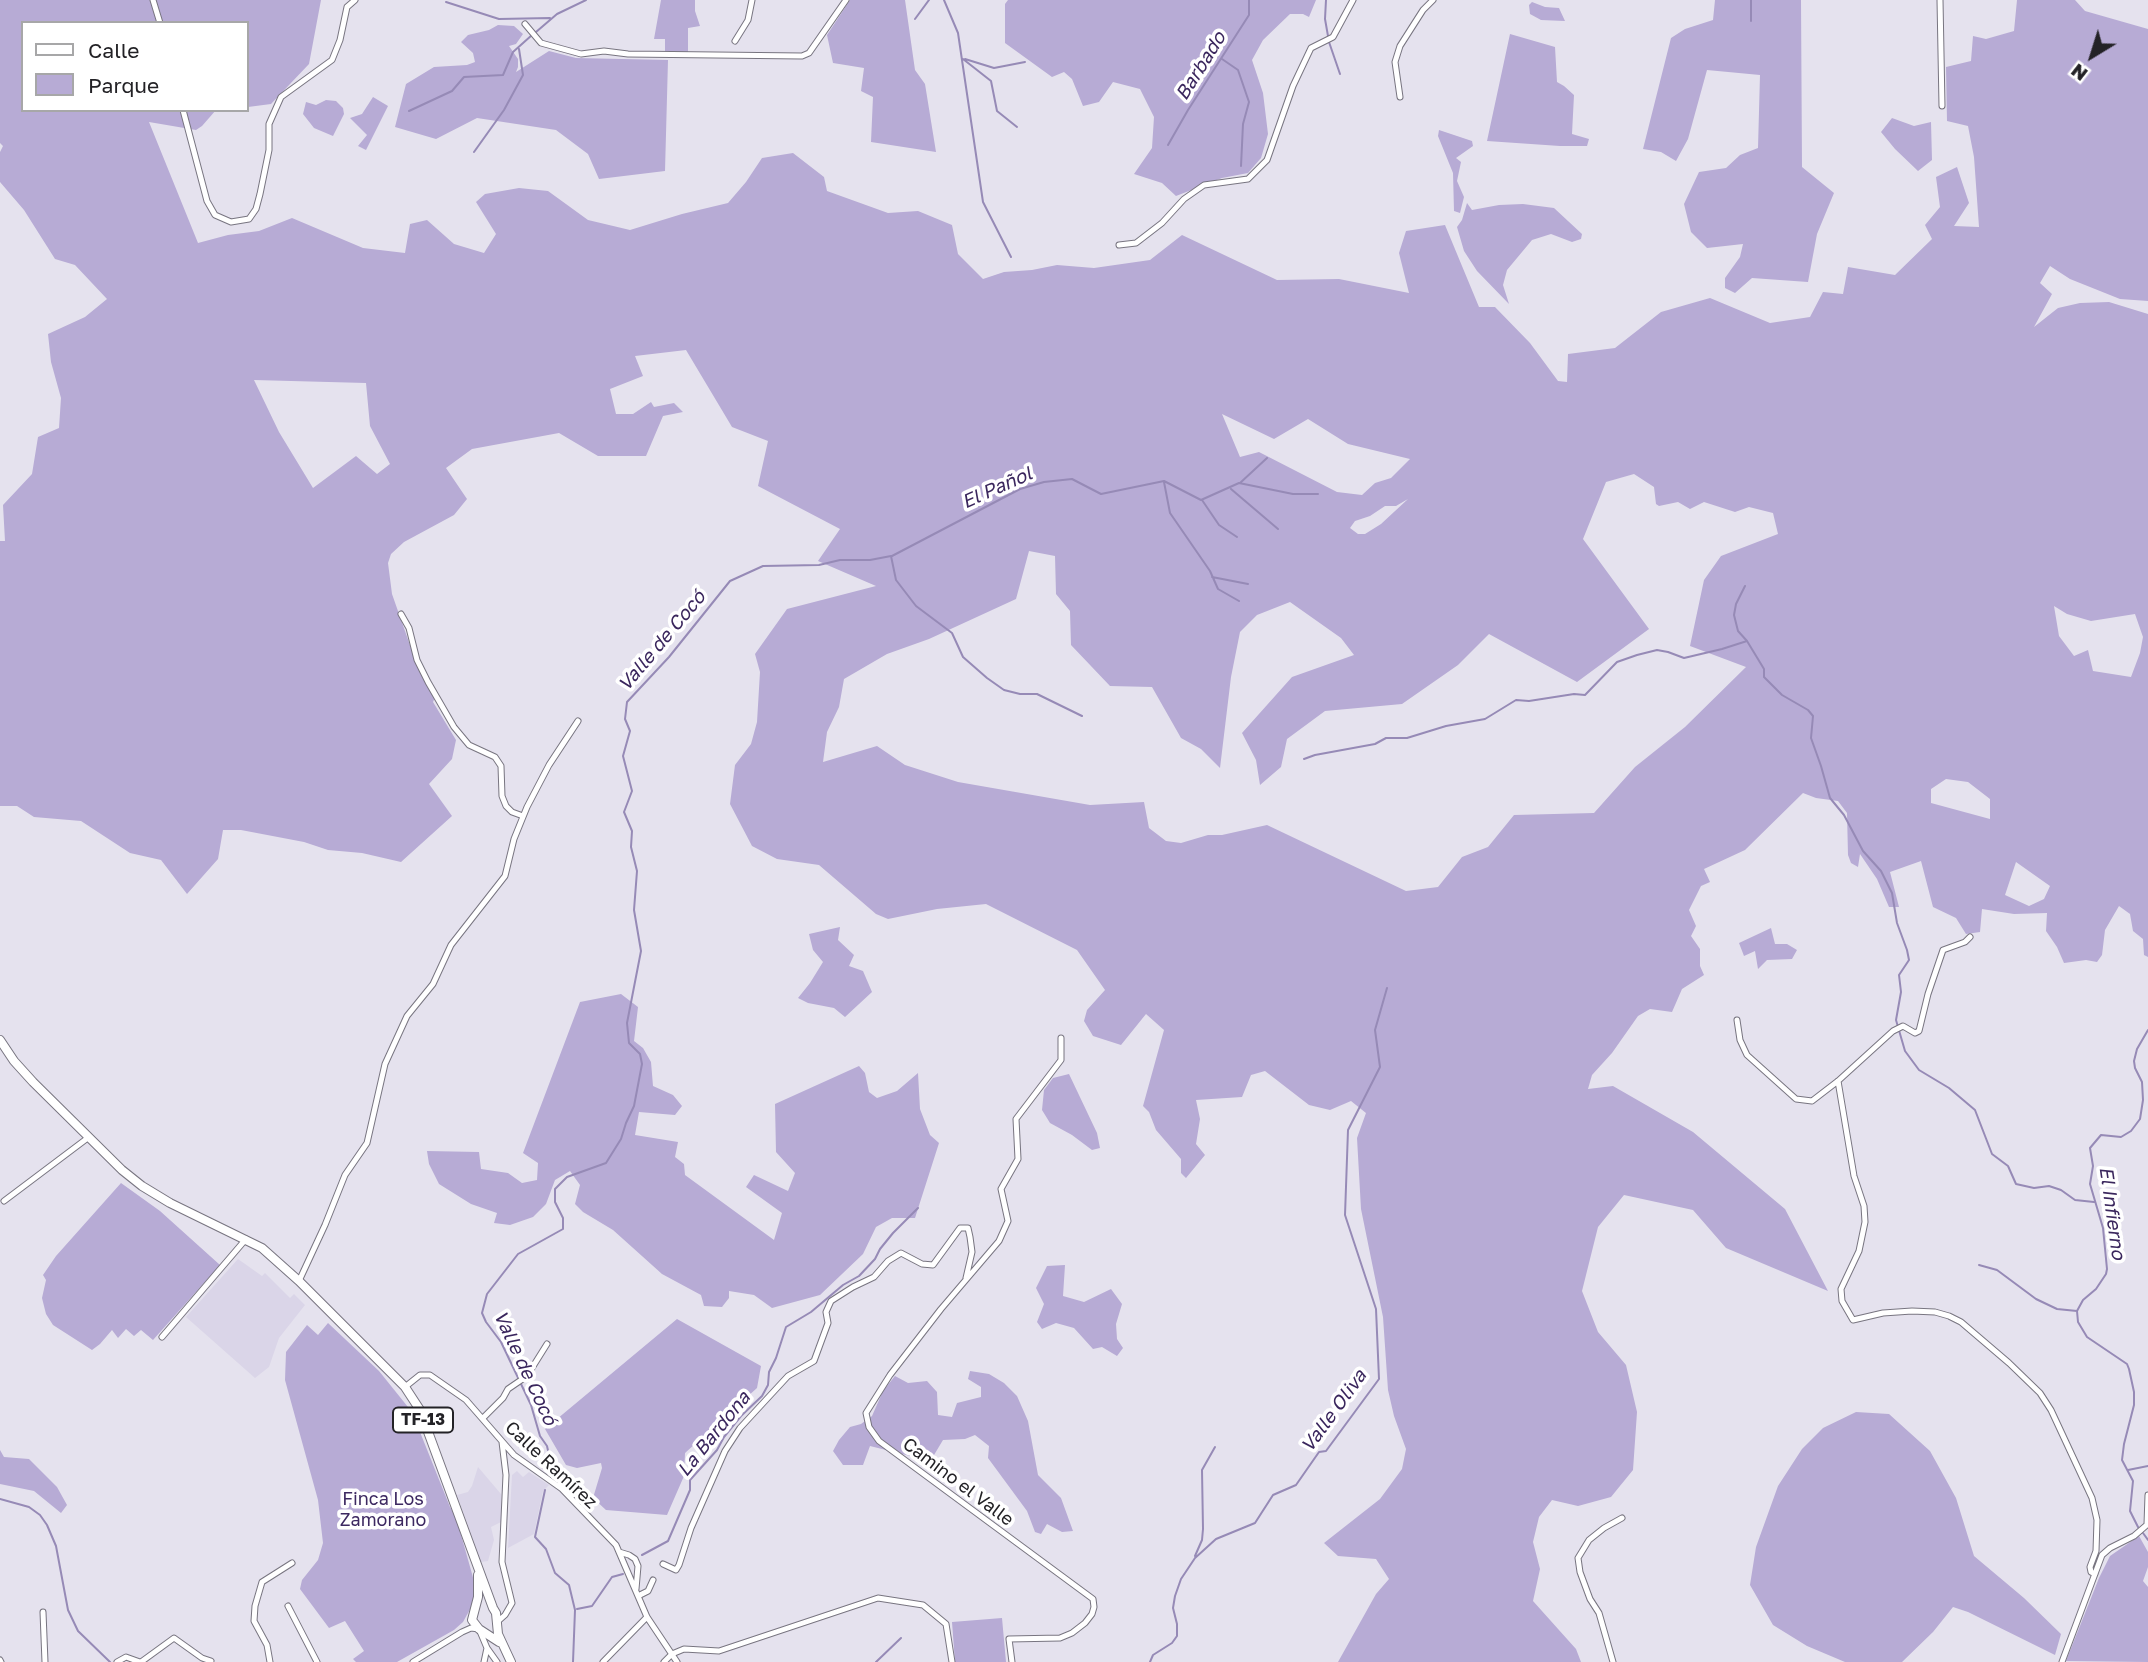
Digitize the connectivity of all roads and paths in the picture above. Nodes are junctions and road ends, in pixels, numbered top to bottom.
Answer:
1 (153, 0) edge
2 (355, 0) edge
3 (752, 0) edge
4 (846, 0) edge
5 (1353, 0) edge
6 (1433, 0) edge
7 (1940, 0) edge
8 (159, 21) edge
9 (524, 24) dead end
10 (735, 41) dead end
11 (1401, 97) dead end
12 (1942, 106) dead end
13 (184, 112) edge
14 (1119, 245) dead end
15 (401, 614) dead end
16 (579, 721) dead end
17 (523, 816) junction
18 (1970, 937) dead end
19 (1738, 1020) dead end
20 (1061, 1038) dead end
21 (0, 1040) edge
22 (1838, 1081) junction
23 (89, 1138) junction
24 (4, 1201) dead end
25 (246, 1239) junction
26 (299, 1281) junction
27 (966, 1281) junction
28 (162, 1337) dead end
29 (547, 1344) dead end
30 (405, 1387) junction
31 (483, 1418) junction
32 (502, 1443) junction
33 (2148, 1495) edge
34 (1622, 1518) dead end
35 (2148, 1525) edge
36 (619, 1552) junction
37 (475, 1560) junction
38 (292, 1563) dead end
39 (663, 1564) dead end
40 (2095, 1574) junction
41 (653, 1580) dead end
42 (637, 1594) junction
43 (288, 1606) dead end
44 (493, 1608) junction
45 (475, 1611) junction
46 (43, 1612) dead end
47 (647, 1617) junction
48 (496, 1623) junction
49 (481, 1630) junction
50 (461, 1632) junction
51 (503, 1647) junction
52 (487, 1648) junction
53 (672, 1654) junction
54 (211, 1661) edge
55 (270, 1661) edge
56 (46, 1662) edge
57 (117, 1662) edge
58 (141, 1662) edge
59 (317, 1662) edge
60 (413, 1662) edge
61 (484, 1662) edge
62 (497, 1662) edge
63 (512, 1662) edge
64 (604, 1662) edge
65 (664, 1662) edge
66 (677, 1662) edge
67 (952, 1662) edge
68 (1012, 1662) edge
69 (1613, 1662) edge
70 (2062, 1662) edge

1 - 8 street
2 - 13 street
3 - 10 street
4 - 9 street
5 - 14 street
6 - 11 street
7 - 12 street
15 - 17 street
16 - 17 street
17 - 26 street
18 - 22 street
19 - 22 street
20 - 27 street
21 - 23 main road, TF-13
22 - 40 street
23 - 24 street
23 - 25 main road, TF-13
25 - 26 main road, TF-13
25 - 28 street
26 - 30 main road, TF-13
27 - 39 street
27 - 68 street, Camino el Valle
29 - 31 street
30 - 31 street, Calle Ramírez
30 - 37 main road, TF-13
31 - 32 street, Calle Ramírez
32 - 36 street, Calle Ramírez
32 - 48 street
33 - 35 street
34 - 69 street
35 - 40 street
36 - 42 street, Calle Ramírez
36 - 42 street
37 - 44 main road, TF-13
37 - 45 main road, TF-13
38 - 55 street
40 - 70 street
41 - 42 street
42 - 47 street, Calle Ramírez
43 - 59 street
44 - 45 main road
44 - 48 main road, TF-13
45 - 49 main road, TF-13
45 - 50 street
46 - 56 street
47 - 53 street, Calle Ramírez
47 - 64 street
48 - 49 main road
48 - 51 main road, TF-13
49 - 50 street
49 - 51 main road, TF-13
49 - 52 street
50 - 60 street
51 - 63 main road, TF-13
52 - 61 street
52 - 62 street
53 - 65 street
53 - 66 street, Calle Ramírez
53 - 67 street
54 - 58 street
57 - 58 street

